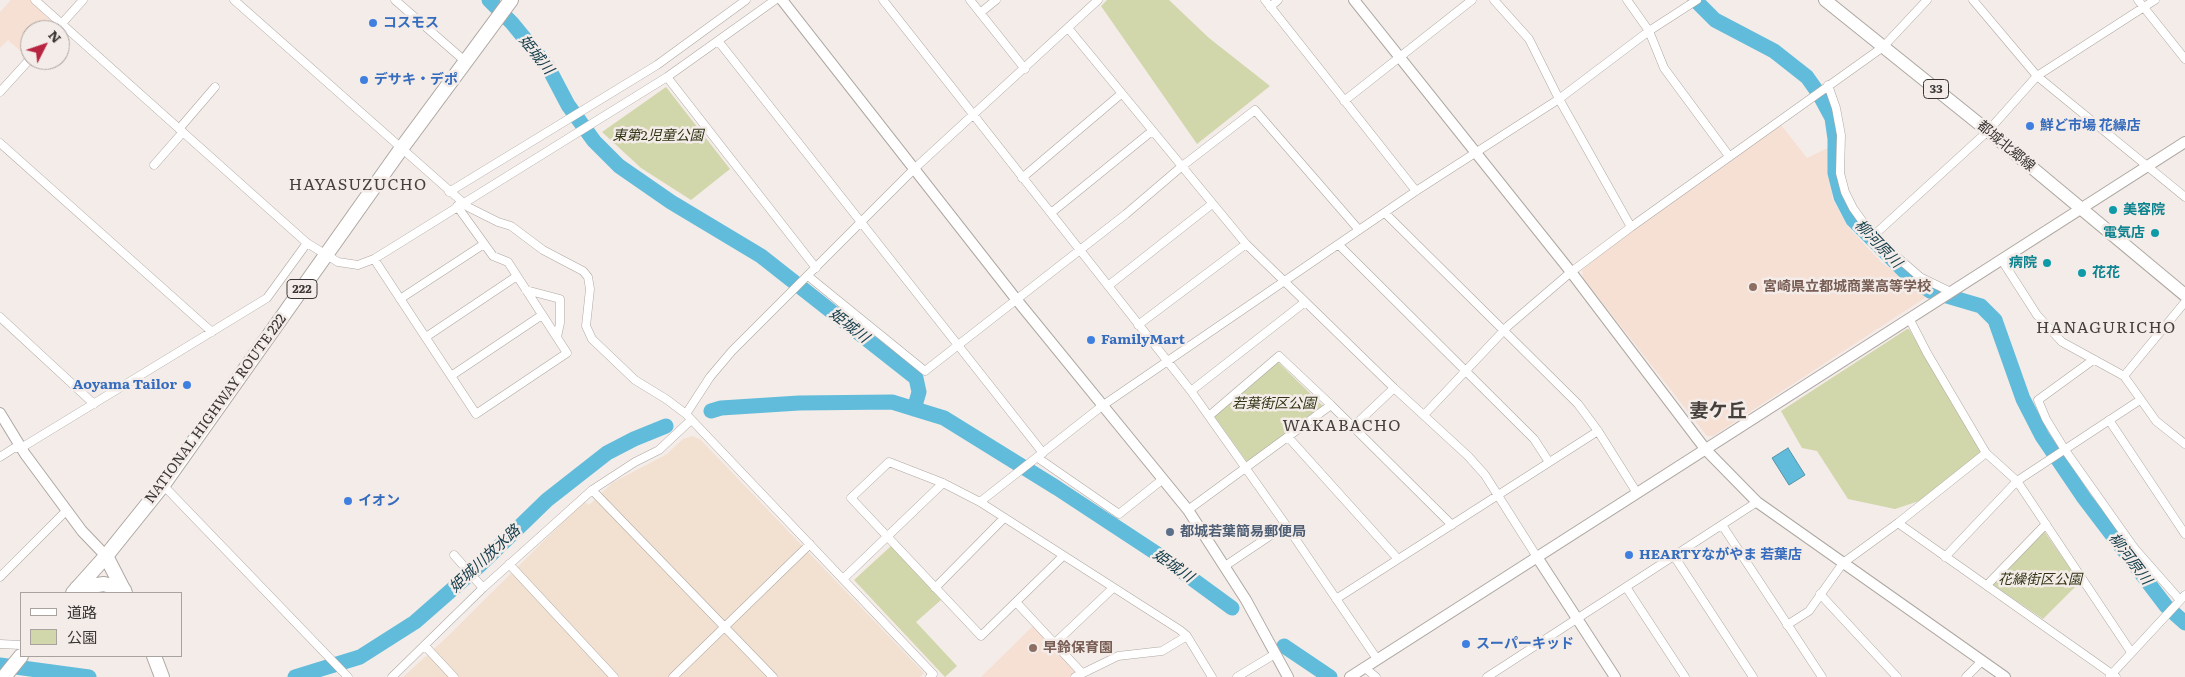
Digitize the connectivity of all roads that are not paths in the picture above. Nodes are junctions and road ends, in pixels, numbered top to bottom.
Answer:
1 (35, 0) edge
2 (83, 0) edge
3 (234, 0) edge
4 (395, 0) edge
5 (746, 0) edge
6 (775, 0) edge
7 (782, 0) edge
8 (883, 0) edge
9 (970, 0) edge
10 (996, 0) edge
11 (1098, 0) edge
12 (1278, 0) edge
13 (1354, 0) edge
14 (1472, 0) edge
15 (1494, 0) edge
16 (1627, 0) edge
17 (1825, 0) edge
18 (1926, 0) edge
19 (1972, 0) edge
20 (2138, 0) edge
21 (2155, 0) edge
22 (507, 2) edge
23 (1694, 2) edge
24 (1267, 3) edge
25 (2144, 7) junction
26 (980, 13) junction
27 (53, 20) edge
28 (65, 20) edge
29 (1068, 28) junction
30 (1649, 31) junction
31 (70, 36) edge
32 (719, 42) junction
33 (1883, 46) junction
34 (1399, 57) junction
35 (2185, 59) edge
36 (466, 62) junction
37 (1025, 68) junction
38 (20, 70) edge
39 (2037, 76) junction
40 (667, 77) junction
41 (215, 87) dead end
42 (1826, 87) junction
43 (0, 92) edge
44 (1121, 94) junction
45 (1559, 99) junction
46 (1344, 102) junction
47 (973, 115) junction
48 (181, 130) junction
49 (1152, 131) junction
50 (1988, 131) junction
51 (2185, 142) edge
52 (0, 143) edge
53 (401, 149) junction
54 (1474, 153) junction
55 (1729, 156) junction
56 (154, 165) dead end
57 (2148, 166) junction
58 (1181, 167) junction
59 (914, 170) junction
60 (1022, 178) junction
61 (1416, 191) junction
62 (449, 192) junction
63 (2185, 197) edge
64 (460, 204) junction
65 (1212, 204) junction
66 (2080, 209) junction
67 (1385, 213) junction
68 (1051, 214) junction
69 (861, 223) junction
70 (1631, 227) junction
71 (1359, 230) junction
72 (1873, 236) junction
73 (307, 244) junction
74 (484, 244) junction
75 (1246, 244) junction
76 (1339, 245) junction
77 (1079, 250) junction
78 (326, 255) junction
79 (374, 259) junction
80 (2001, 259) junction
81 (816, 268) junction
82 (1571, 272) junction
83 (517, 276) junction
84 (805, 279) junction
85 (1284, 281) junction
86 (1108, 286) junction
87 (526, 290) junction
88 (1951, 292) junction
89 (2185, 295) edge
90 (1016, 298) junction
91 (400, 299) junction
92 (1305, 302) junction
93 (2185, 302) edge
94 (542, 314) junction
95 (0, 317) edge
96 (1909, 318) junction
97 (1138, 325) junction
98 (1504, 330) junction
99 (212, 332) junction
100 (426, 337) junction
101 (557, 337) junction
102 (957, 345) junction
103 (2093, 360) junction
104 (1168, 362) junction
105 (1466, 372) junction
106 (451, 376) junction
107 (2124, 376) junction
108 (1394, 388) junction
109 (1191, 391) junction
110 (2140, 400) junction
111 (94, 404) junction
112 (1102, 406) junction
113 (1331, 406) junction
114 (0, 413) edge
115 (1424, 415) junction
116 (1209, 416) junction
117 (689, 417) junction
118 (2109, 420) junction
119 (1353, 427) junction
120 (1598, 431) junction
121 (1288, 436) junction
122 (2185, 444) edge
123 (21, 448) junction
124 (1706, 450) junction
125 (2064, 451) junction
126 (1986, 453) junction
127 (1041, 456) junction
128 (0, 457) edge
129 (1549, 462) junction
130 (1244, 468) junction
131 (1163, 479) junction
132 (2018, 482) junction
133 (943, 483) junction
134 (163, 485) junction
135 (592, 490) junction
136 (1637, 493) junction
137 (1498, 495) junction
138 (980, 502) junction
139 (1757, 502) junction
140 (67, 510) junction
141 (1188, 510) junction
142 (1004, 518) junction
143 (1898, 524) junction
144 (2046, 524) junction
145 (1286, 525) junction
146 (1452, 525) junction
147 (1722, 525) junction
148 (2185, 534) edge
149 (888, 536) junction
150 (810, 544) junction
151 (454, 555) dead end
152 (106, 556) junction
153 (1063, 556) junction
154 (1674, 556) junction
155 (1538, 557) junction
156 (1945, 557) junction
157 (1398, 560) junction
158 (1843, 563) junction
159 (509, 564) junction
160 (1224, 566) junction
161 (0, 577) edge
162 (843, 579) junction
163 (1987, 585) junction
164 (1626, 587) junction
165 (483, 588) junction
166 (935, 588) junction
167 (1113, 588) junction
168 (75, 591) edge
169 (125, 591) edge
170 (1820, 594) junction
171 (1336, 599) junction
172 (2181, 599) edge
173 (1016, 602) junction
174 (1577, 618) junction
175 (1787, 625) junction
176 (726, 627) junction
177 (1187, 636) junction
178 (1055, 643) junction
179 (0, 644) edge
180 (20, 645) edge
181 (425, 646) junction
182 (2131, 652) junction
183 (1275, 654) junction
184 (21, 657) edge
185 (154, 657) edge
186 (1377, 659) junction
187 (1982, 661) junction
188 (1363, 668) junction
189 (1820, 674) edge
190 (1079, 675) edge
191 (347, 676) edge
192 (2112, 676) edge
193 (4, 677) edge
194 (162, 677) edge
195 (392, 677) edge
196 (454, 677) edge
197 (614, 677) edge
198 (673, 677) edge
199 (773, 677) edge
200 (930, 677) edge
201 (1212, 677) edge
202 (1237, 677) edge
203 (1288, 677) edge
204 (1350, 677) edge
205 (1376, 677) edge
206 (1487, 677) edge
207 (1614, 677) edge
208 (1685, 677) edge
209 (1753, 677) edge
210 (1810, 677) edge
211 (1897, 677) edge
212 (1966, 677) edge
213 (2005, 677) edge

1 - 27 street
2 - 28 street
3 - 53 street
4 - 36 street
5 - 62 street
6 - 32 street
7 - 59 street
8 - 47 street
9 - 26 street
10 - 26 street
11 - 29 street
12 - 24 street
13 - 34 street
14 - 34 street
15 - 45 street
16 - 30 street
17 - 33 main road, 都城北郷線 / 33
18 - 33 street
19 - 39 street
20 - 25 street
21 - 25 street
22 - 36 highway, NATIONAL HIGHWAY ROUTE 222 / 222
23 - 30 street
24 - 46 street
25 - 35 street
25 - 39 street
26 - 37 street
29 - 37 street
29 - 44 street
30 - 45 street
30 - 55 street
31 - 48 street
32 - 40 street
32 - 69 street
33 - 42 street
33 - 50 main road, 都城北郷線 / 33
34 - 46 street
34 - 54 street
36 - 53 highway, NATIONAL HIGHWAY ROUTE 222 / 222
37 - 47 street
38 - 43 street
39 - 50 street
39 - 57 street
40 - 64 street
40 - 81 street
41 - 48 street
42 - 55 street
42 - 72 street
44 - 49 street
44 - 60 street
45 - 54 street
45 - 70 street
46 - 61 street
47 - 59 street
47 - 60 street
48 - 56 street
48 - 73 street
49 - 58 street
49 - 68 street
50 - 66 main road, 都城北郷線 / 33
50 - 72 street
51 - 57 street
52 - 99 street
53 - 62 street
53 - 78 highway, NATIONAL HIGHWAY ROUTE 222 / 222
54 - 61 street
54 - 82 street
55 - 70 street
57 - 63 street
57 - 66 street
58 - 65 street
58 - 71 street
58 - 77 street
59 - 69 street
59 - 90 street
60 - 68 street
61 - 67 street
62 - 64 street
64 - 74 street
64 - 79 street
64 - 117 street
65 - 75 street
65 - 86 street
66 - 80 street
66 - 89 main road, 都城北郷線 / 33
67 - 71 street
67 - 98 street
68 - 77 street
69 - 81 street
69 - 102 street
70 - 82 street
71 - 76 street
72 - 88 street
73 - 78 street
73 - 99 street
74 - 83 street
74 - 91 street
75 - 85 street
75 - 97 street
76 - 85 street
76 - 105 street
77 - 86 street
77 - 90 street
78 - 79 street
78 - 134 highway, NATIONAL HIGHWAY ROUTE 222 / 222
79 - 91 street
80 - 88 street
80 - 103 street
81 - 84 street
82 - 98 street
82 - 124 street
83 - 87 street
83 - 100 street
84 - 102 street
84 - 117 street
85 - 92 street
85 - 104 street
86 - 97 street
87 - 94 street
87 - 101 street
88 - 96 street
90 - 102 street
90 - 112 street
91 - 100 street
92 - 108 street
92 - 109 street
93 - 107 street
94 - 101 street
94 - 106 street
95 - 111 street
96 - 124 street
96 - 126 street
97 - 104 street
98 - 105 street
98 - 120 street
99 - 111 street
100 - 106 street
101 - 106 street
102 - 127 street
103 - 107 street
103 - 125 street
104 - 109 street
104 - 112 street
105 - 115 street
105 - 129 street
107 - 110 street
108 - 115 street
108 - 119 street
109 - 116 street
110 - 118 street
110 - 122 street
111 - 123 street
112 - 127 street
112 - 131 street
113 - 116 street
113 - 119 street
113 - 121 street
114 - 123 street
115 - 137 street
116 - 130 street
117 - 135 street
117 - 150 street
118 - 125 street
118 - 148 street
119 - 146 street
120 - 129 street
120 - 136 street
121 - 130 street
121 - 157 street
123 - 128 street
123 - 140 street
124 - 136 street
124 - 139 street
125 - 132 street
125 - 172 street
126 - 132 street
126 - 143 street
127 - 131 street
127 - 138 street
129 - 137 street
130 - 141 street
130 - 145 street
131 - 141 street
132 - 144 street
132 - 156 street
133 - 138 street
133 - 149 street
133 - 149 street
134 - 152 highway, NATIONAL HIGHWAY ROUTE 222 / 222
134 - 191 street
135 - 159 street
135 - 176 street
136 - 155 street
137 - 146 street
137 - 155 street
138 - 142 street
139 - 147 street
139 - 158 street
140 - 152 street
140 - 161 street
141 - 160 street
142 - 153 street
142 - 166 street
143 - 156 street
143 - 158 street
144 - 163 street
144 - 182 street
145 - 160 street
145 - 171 street
146 - 157 street
147 - 154 street
147 - 175 street
149 - 162 street
149 - 166 street
150 - 162 street
150 - 176 street
151 - 165 street
152 - 168 highway, NATIONAL HIGHWAY ROUTE 222 / 222
152 - 169 highway
153 - 167 street
153 - 173 street
154 - 164 street
154 - 209 street
155 - 174 street
155 - 186 street
156 - 163 street
157 - 171 street
158 - 170 street
158 - 187 street
159 - 165 street
159 - 197 street
160 - 183 street
162 - 200 street
163 - 192 street
164 - 174 street
164 - 208 street
165 - 181 street
166 - 173 street
167 - 177 street
167 - 178 street
168 - 169 highway
170 - 175 street
170 - 211 street
171 - 186 street
172 - 182 street
173 - 178 street
174 - 206 street
174 - 207 street
175 - 189 street
176 - 198 street
176 - 199 street
177 - 190 street
177 - 201 street
178 - 190 street
179 - 180 street
181 - 195 street
181 - 196 street
182 - 192 street
183 - 202 street
183 - 203 street
184 - 193 highway
185 - 194 highway
186 - 188 street
187 - 212 street
187 - 213 street
188 - 204 street
188 - 205 street
189 - 210 street

